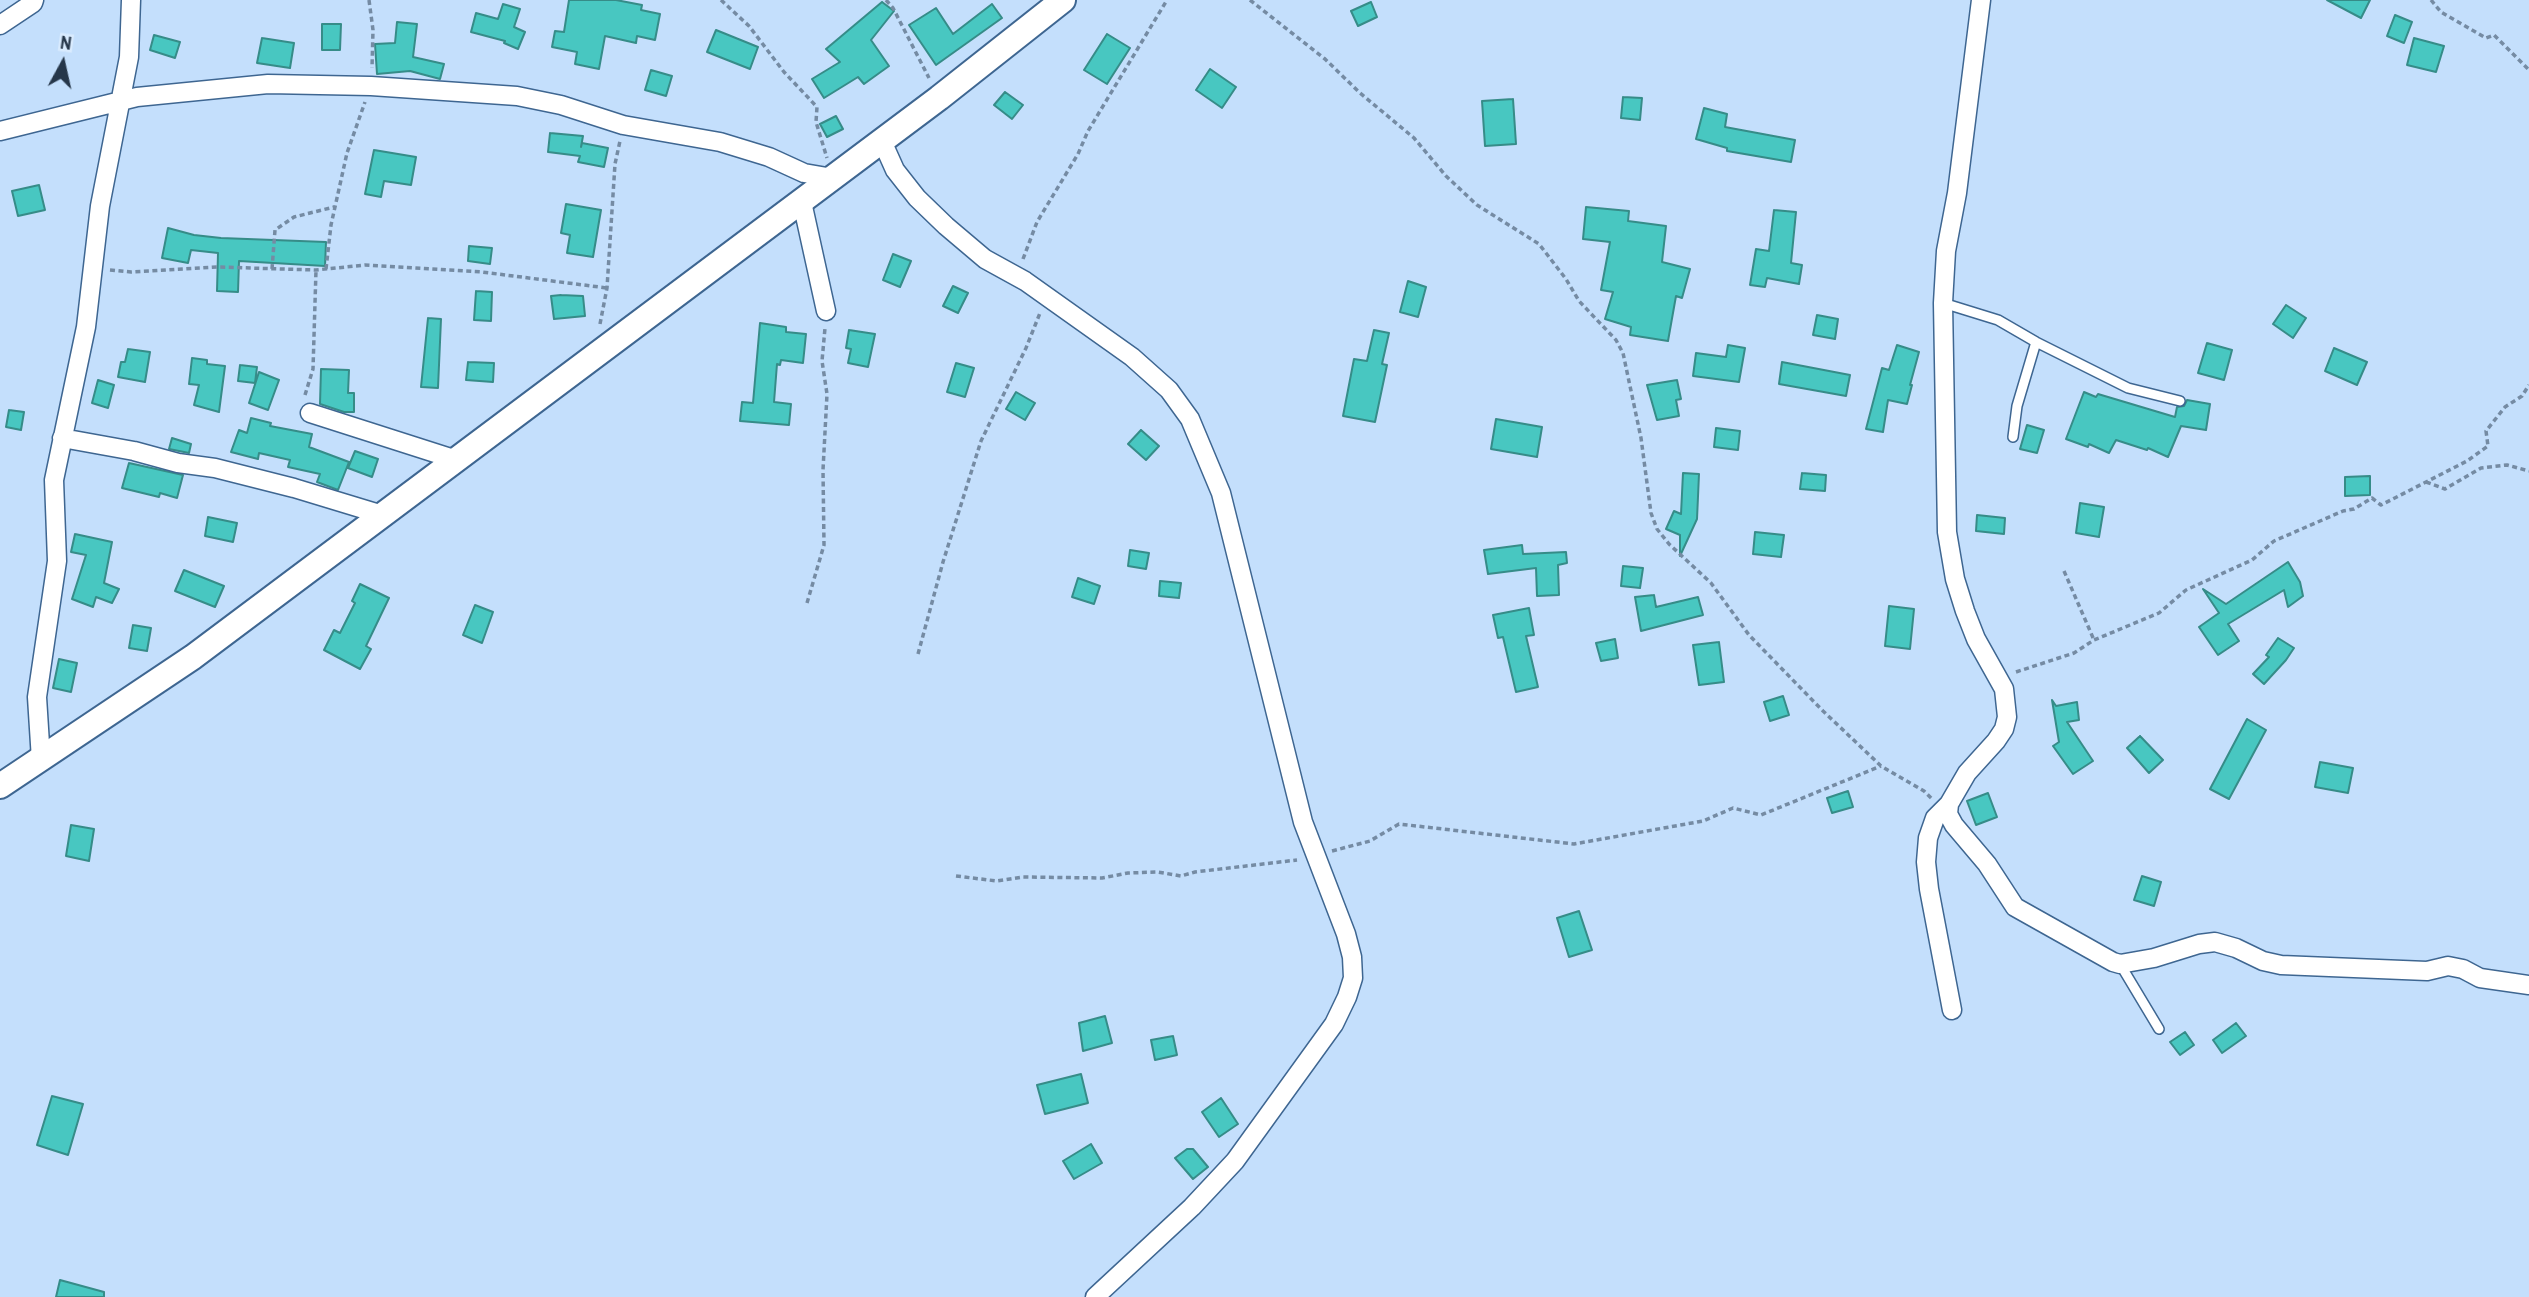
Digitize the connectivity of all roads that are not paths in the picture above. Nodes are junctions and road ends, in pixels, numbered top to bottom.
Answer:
1 (34, 0) edge
2 (131, 0) edge
3 (1063, 0) edge
4 (1981, 0) edge
5 (0, 25) edge
6 (119, 101) junction
7 (0, 131) edge
8 (883, 141) junction
9 (833, 178) junction
10 (802, 202) junction
11 (1943, 303) junction
12 (826, 311) road end
13 (2036, 342) junction
14 (2179, 401) dead end
15 (310, 413) road end
16 (2013, 437) dead end
17 (62, 438) junction
18 (457, 460) junction
19 (383, 515) junction
20 (41, 760) junction
21 (0, 786) edge
22 (1945, 807) junction
23 (2120, 964) junction
24 (2529, 985) edge
25 (1952, 1010) dead end
26 (2159, 1029) dead end
27 (1095, 1297) edge

1 - 5 street
2 - 6 street
3 - 8 street
4 - 11 street
6 - 7 street
6 - 9 street
6 - 17 street
8 - 9 street
8 - 27 street
9 - 10 street
10 - 12 street
10 - 18 street
11 - 13 lane
11 - 22 street
13 - 14 lane
13 - 16 lane
15 - 18 street
17 - 19 street
17 - 20 street
18 - 19 street
19 - 20 street
20 - 21 street
22 - 23 street
22 - 25 street
23 - 24 street
23 - 26 lane

